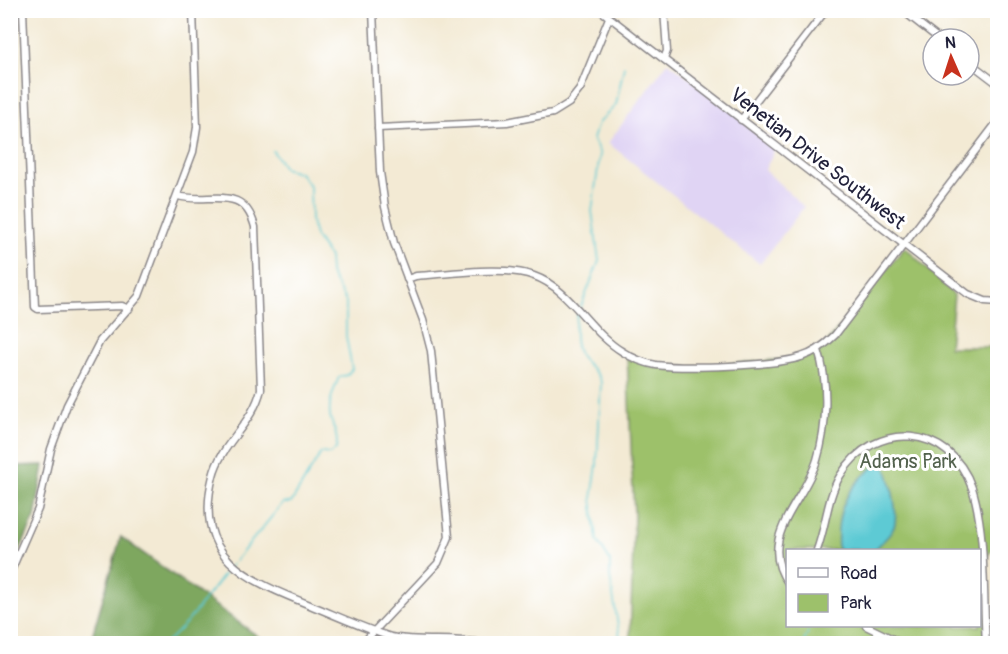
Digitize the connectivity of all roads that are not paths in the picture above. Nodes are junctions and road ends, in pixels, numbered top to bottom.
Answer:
1 (23, 10) edge
2 (193, 10) edge
3 (373, 10) edge
4 (600, 10) edge
5 (664, 10) edge
6 (826, 10) edge
7 (902, 10) edge
8 (609, 18) junction
9 (924, 27) edge
10 (664, 59) junction
11 (981, 71) edge
12 (998, 84) edge
13 (741, 120) junction
14 (998, 121) edge
15 (378, 129) junction
16 (178, 196) junction
17 (904, 245) junction
18 (407, 279) junction
19 (998, 302) edge
20 (129, 309) junction
21 (818, 350) junction
22 (817, 549) edge
23 (979, 549) edge
24 (10, 573) edge
25 (981, 574) edge
26 (786, 580) edge
27 (868, 627) edge
28 (373, 631) junction
29 (998, 638) edge
30 (986, 643) edge
31 (362, 644) edge
32 (486, 644) edge
33 (574, 644) edge
34 (583, 644) edge
35 (903, 644) edge

1 - 20 street
2 - 16 street
3 - 15 street
4 - 8 street, Venetian Drive Southwest
5 - 10 street
6 - 13 street
7 - 9 street
8 - 10 street, Venetian Drive Southwest
8 - 15 street
10 - 13 street, Venetian Drive Southwest
11 - 12 street
13 - 17 street, Venetian Drive Southwest
14 - 17 street
15 - 18 street
16 - 20 street
16 - 28 street
17 - 19 street, Venetian Drive Southwest
17 - 21 street
18 - 21 street
18 - 28 street
20 - 24 street
21 - 26 street
22 - 23 street
25 - 30 street
27 - 35 street
28 - 31 street
28 - 32 street
29 - 30 street
33 - 34 street

